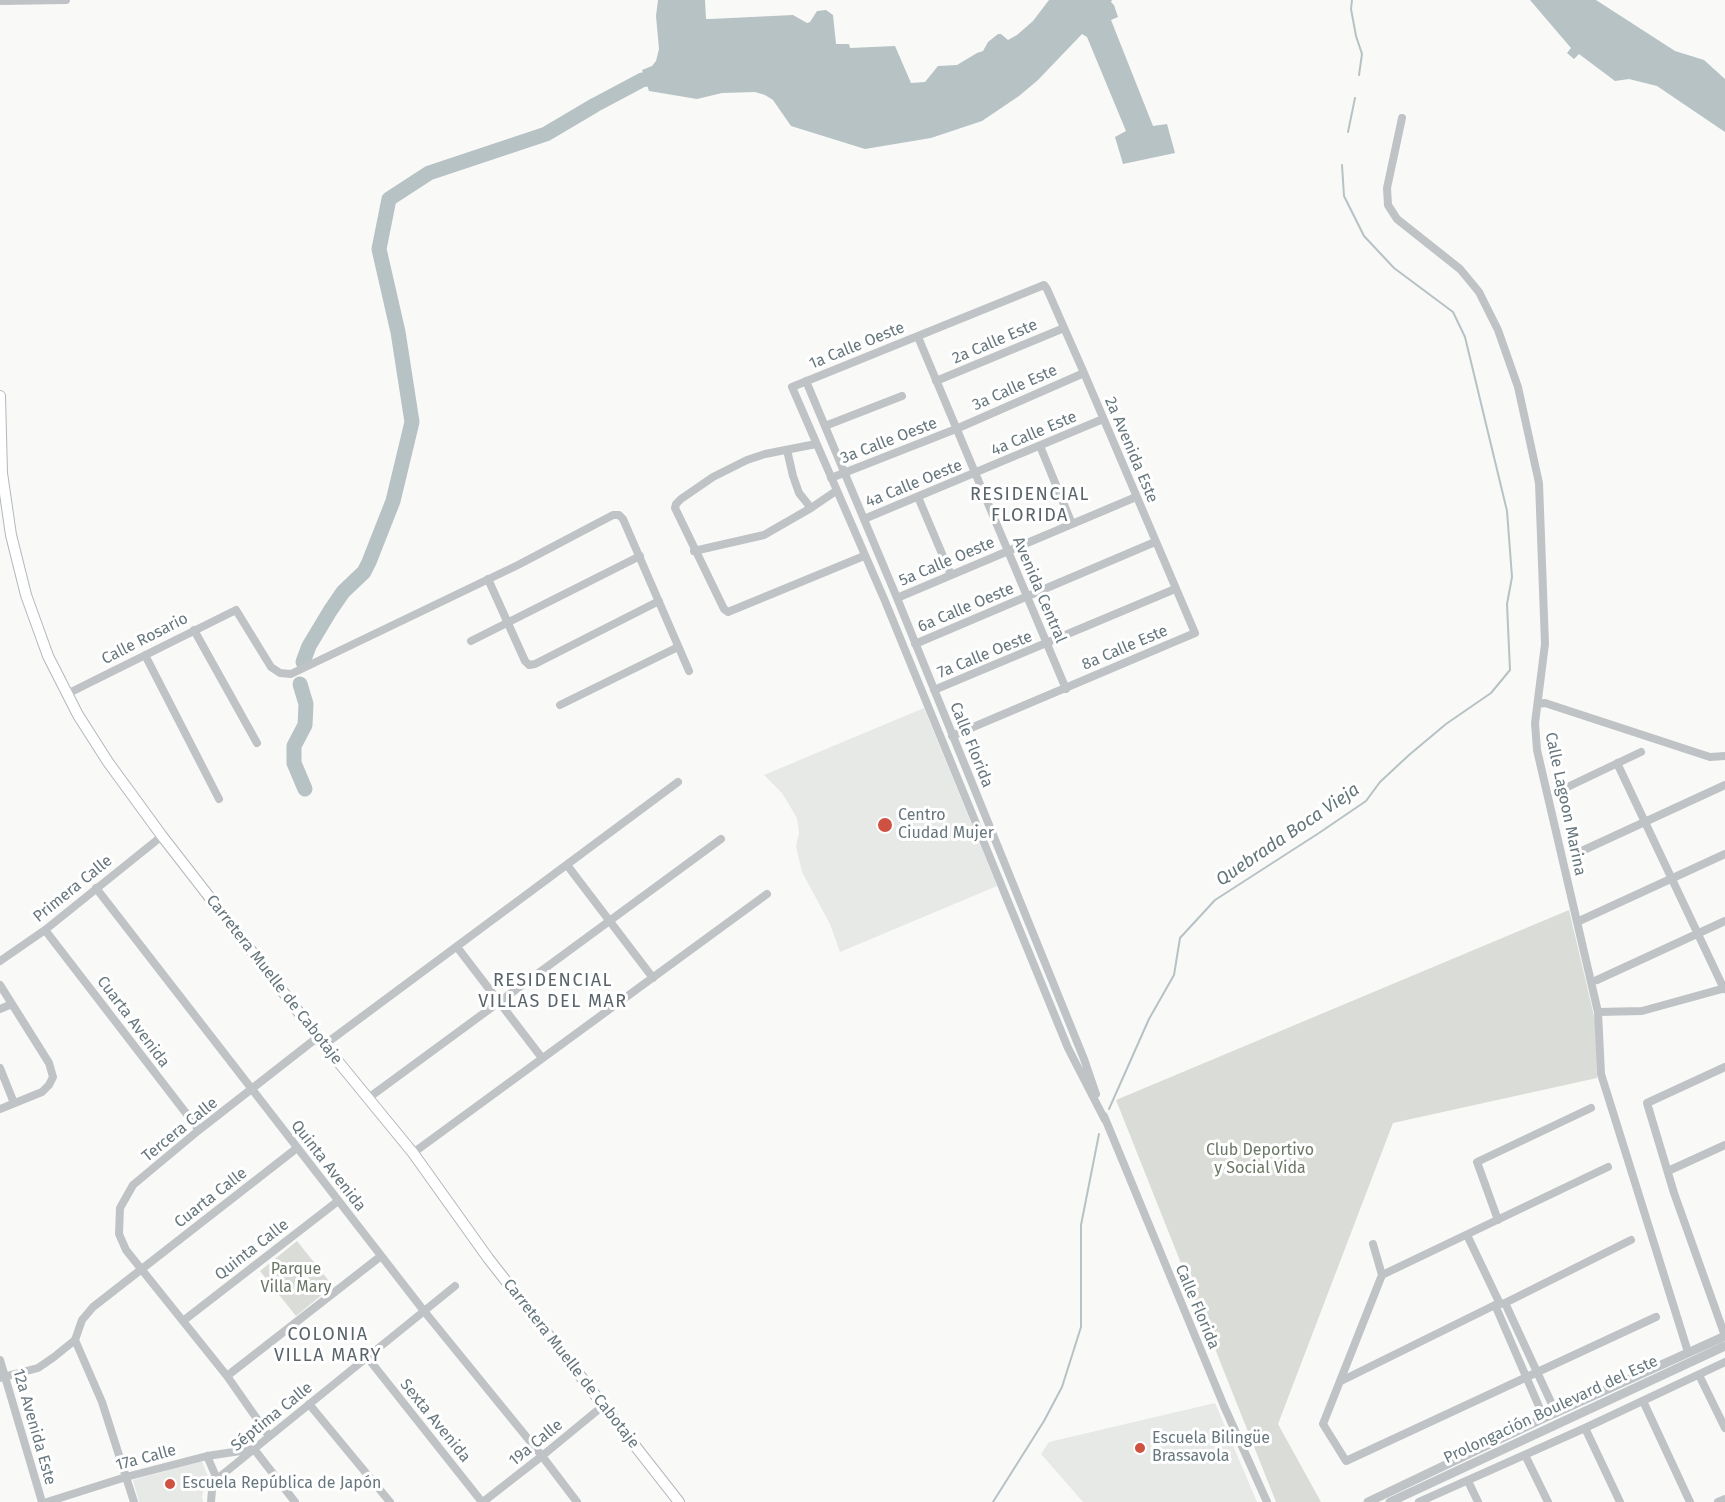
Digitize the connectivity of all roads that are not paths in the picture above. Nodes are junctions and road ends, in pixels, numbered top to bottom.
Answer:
1 (66, 0) edge
2 (0, 1) edge
3 (1402, 118) dead end
4 (1038, 286) joint
5 (1064, 328) junction
6 (918, 337) junction
7 (1084, 373) junction
8 (806, 381) junction
9 (936, 381) junction
10 (792, 387) joint
11 (0, 396) edge
12 (902, 396) dead end
13 (1103, 419) junction
14 (825, 426) junction
15 (956, 429) junction
16 (816, 444) junction
17 (1040, 446) junction
18 (787, 450) junction
19 (844, 472) junction
20 (975, 473) junction
21 (831, 478) junction
22 (836, 491) junction
23 (918, 497) junction
24 (1136, 497) junction
25 (811, 508) junction
26 (864, 519) junction
27 (1072, 524) junction
28 (1155, 543) junction
29 (694, 551) junction
30 (1008, 552) junction
31 (640, 556) junction
32 (864, 556) junction
33 (951, 575) junction
34 (488, 579) junction
35 (1175, 589) junction
36 (1027, 597) junction
37 (897, 598) junction
38 (659, 601) junction
39 (508, 622) junction
40 (194, 630) junction
41 (1195, 633) joint
42 (471, 641) dead end
43 (915, 644) junction
44 (1047, 644) junction
45 (678, 647) junction
46 (145, 655) junction
47 (689, 671) dead end
48 (1066, 689) junction
49 (934, 690) junction
50 (67, 694) junction
51 (1538, 704) junction
52 (560, 705) dead end
53 (952, 735) junction
54 (257, 743) dead end
55 (1641, 752) dead end
56 (1725, 756) edge
57 (1617, 763) junction
58 (678, 782) dead end
59 (1725, 784) edge
60 (1557, 792) dead end
61 (219, 799) dead end
62 (1645, 822) junction
63 (162, 836) junction
64 (721, 839) dead end
65 (1725, 854) edge
66 (1573, 855) dead end
67 (567, 865) junction
68 (1672, 879) junction
69 (96, 888) junction
70 (767, 894) dead end
71 (609, 921) junction
72 (1725, 921) edge
73 (1576, 922) junction
74 (45, 930) junction
75 (1698, 933) junction
76 (457, 947) junction
77 (0, 961) edge
78 (653, 978) junction
79 (1597, 980) dead end
80 (0, 985) edge
81 (1725, 989) edge
82 (498, 1002) junction
83 (12, 1004) junction
84 (0, 1009) edge
85 (1598, 1012) junction
86 (321, 1041) junction
87 (542, 1058) junction
88 (1725, 1067) edge
89 (0, 1068) edge
90 (251, 1089) junction
91 (367, 1099) junction
92 (14, 1103) junction
93 (1591, 1107) dead end
94 (0, 1109) edge
95 (1105, 1120) junction
96 (199, 1130) junction
97 (1725, 1145) edge
98 (297, 1148) junction
99 (413, 1153) junction
100 (1608, 1167) dead end
101 (1668, 1172) junction
102 (338, 1201) junction
103 (1498, 1220) junction
104 (1467, 1235) junction
105 (1631, 1240) dead end
106 (1373, 1244) dead end
107 (381, 1256) junction
108 (141, 1269) junction
109 (1382, 1275) junction
110 (455, 1286) dead end
111 (1500, 1304) junction
112 (424, 1311) junction
113 (1656, 1317) dead end
114 (183, 1321) junction
115 (1725, 1336) edge
116 (75, 1340) junction
117 (1725, 1346) edge
118 (1688, 1352) junction
119 (367, 1357) junction
120 (0, 1360) edge
121 (1725, 1362) edge
122 (1538, 1373) junction
123 (1699, 1375) junction
124 (227, 1376) junction
125 (1526, 1376) junction
126 (3, 1377) edge
127 (1341, 1381) junction
128 (1643, 1401) junction
129 (309, 1404) junction
130 (604, 1405) junction
131 (1556, 1413) junction
132 (1544, 1418) junction
133 (1585, 1428) junction
134 (1725, 1428) edge
135 (269, 1436) junction
136 (254, 1449) junction
137 (1525, 1455) junction
138 (207, 1456) junction
139 (542, 1456) junction
140 (126, 1477) junction
141 (217, 1479) junction
142 (1468, 1481) junction
143 (1725, 1498) edge
144 (42, 1502) edge
145 (47, 1502) edge
146 (134, 1502) edge
147 (211, 1502) edge
148 (295, 1502) edge
149 (390, 1502) edge
150 (482, 1502) edge
151 (577, 1502) edge
152 (680, 1502) edge
153 (1267, 1502) edge
154 (1368, 1502) edge
155 (1390, 1502) edge
156 (1419, 1502) edge
157 (1478, 1502) edge
158 (1548, 1502) edge
159 (1620, 1502) edge
160 (1690, 1502) edge
161 (1718, 1502) edge

1 - 2 street
3 - 51 street, Calle Lagoon Marina
4 - 5 street, 2a Avenida Este
4 - 6 street, 1a Calle Oeste
5 - 7 street, 2a Avenida Este
5 - 9 street, 2a Calle Este
6 - 8 street, 1a Calle Oeste
6 - 9 street, Avenida Central
7 - 13 street, 2a Avenida Este
7 - 15 street, 3a Calle Este
8 - 10 street, 1a Calle Oeste
8 - 14 street, Calle Florida
9 - 15 street, Avenida Central
10 - 16 street, Calle Florida
11 - 50 main road, Carretera Muelle de Cabotaje
12 - 14 street
13 - 17 street, 4a Calle Este
13 - 24 street, 2a Avenida Este
14 - 19 street, Calle Florida
15 - 19 street, 3a Calle Oeste
15 - 20 street, Avenida Central
16 - 18 street
16 - 21 street, Calle Florida
17 - 20 street, 4a Calle Este
17 - 27 street
18 - 25 street
18 - 29 street
19 - 21 street, 3a Calle Oeste
19 - 26 street, Calle Florida
20 - 23 street, 4a Calle Oeste
20 - 30 street, Avenida Central
21 - 22 street, Calle Florida
22 - 25 street
22 - 32 street, Calle Florida
23 - 26 street, 4a Calle Oeste
23 - 33 street
24 - 27 street, 5a Calle Oeste
24 - 28 street, 2a Avenida Este
25 - 29 street
26 - 37 street, Calle Florida
27 - 30 street, 5a Calle Oeste
28 - 35 street, 2a Avenida Este
28 - 36 street, 6a Calle Oeste
29 - 32 street
30 - 33 street, 5a Calle Oeste
30 - 36 street, Avenida Central
31 - 34 street
31 - 38 street
31 - 39 street
32 - 95 street, Calle Florida
33 - 37 street, 5a Calle Oeste
34 - 39 street
34 - 40 street, Calle Rosario
35 - 41 street, 2a Avenida Este
35 - 44 street, 7a Calle Oeste
36 - 43 street, 6a Calle Oeste
36 - 44 street, Avenida Central
37 - 43 street, Calle Florida
38 - 39 street
38 - 45 street
39 - 42 street
40 - 46 street, Calle Rosario
40 - 54 street
41 - 48 street, 8a Calle Este
43 - 49 street, Calle Florida
44 - 48 street, Avenida Central
44 - 49 street, 7a Calle Oeste
45 - 47 street
45 - 52 street
46 - 50 street, Calle Rosario
46 - 61 street
48 - 53 street, 8a Calle Este
49 - 53 street, Calle Florida
50 - 63 main road, Carretera Muelle de Cabotaje
51 - 56 street
51 - 73 street, Calle Lagoon Marina
53 - 95 street, Calle Florida
55 - 57 street
57 - 60 street
57 - 62 street
58 - 67 street, Tercera Calle
59 - 62 street
62 - 66 street
62 - 68 street
63 - 69 street, Primera Calle
63 - 86 main road, Carretera Muelle de Cabotaje
64 - 71 street
65 - 68 street
67 - 71 street
67 - 76 street, Tercera Calle
68 - 73 street
68 - 75 street
69 - 74 street, Primera Calle
69 - 90 street, Quinta Avenida
70 - 78 street
71 - 78 street
71 - 82 street
72 - 75 street
73 - 85 street, Calle Lagoon Marina
74 - 77 street, Primera Calle
74 - 96 street, Cuarta Avenida
75 - 79 street
75 - 81 street
76 - 82 street
76 - 86 street, Tercera Calle
78 - 87 street
80 - 83 street
81 - 85 street
82 - 87 street
82 - 91 street
83 - 84 street
83 - 92 street
85 - 118 street, Calle Lagoon Marina
86 - 90 street, Tercera Calle
86 - 91 main road, Carretera Muelle de Cabotaje
87 - 99 street
88 - 101 street
89 - 92 street
90 - 96 street, Tercera Calle
90 - 98 street, Quinta Avenida
91 - 99 main road, Carretera Muelle de Cabotaje
92 - 94 street
93 - 103 street
95 - 153 street, Calle Florida
96 - 108 street, Tercera Calle
97 - 101 street
98 - 102 street, Quinta Avenida
98 - 108 street, Cuarta Calle
99 - 130 main road, Carretera Muelle de Cabotaje
100 - 103 street
101 - 115 street
102 - 107 street, Quinta Avenida
102 - 114 street, Quinta Calle
103 - 104 street
104 - 109 street
104 - 111 street
105 - 111 street
106 - 109 street
107 - 112 street, Quinta Avenida
107 - 124 street
108 - 114 street, Tercera Calle
108 - 116 street, Cuarta Calle
109 - 127 street
110 - 112 street, Séptima Calle
111 - 122 street
111 - 125 street
111 - 127 street
112 - 119 street, Séptima Calle
112 - 139 street, Quinta Avenida
113 - 122 street
114 - 124 street, Tercera Calle
115 - 118 street
116 - 126 street
116 - 140 street
117 - 155 street, Prolongación Boulevard del Este
118 - 131 street
119 - 129 street, Séptima Calle
119 - 150 street, Sexta Avenida
120 - 126 street, 12a Avenida Este
121 - 123 street
122 - 125 street
122 - 131 street
123 - 128 street
123 - 134 street
124 - 135 street, Tercera Calle
125 - 127 street
125 - 132 street
126 - 144 street, 12a Avenida Este
128 - 133 street
128 - 160 street
129 - 135 street, Séptima Calle
129 - 149 street
130 - 139 street, 19a Calle
130 - 152 main road, Carretera Muelle de Cabotaje
131 - 132 street
132 - 154 street
133 - 137 street
133 - 159 street
135 - 136 street, Séptima Calle
136 - 138 street, 17a Calle
136 - 141 street, Séptima Calle
136 - 148 street
137 - 142 street
137 - 158 street
138 - 140 street, 17a Calle
138 - 141 street
139 - 150 street, 19a Calle
139 - 151 street, Quinta Avenida
140 - 145 street, 17a Calle
140 - 146 street
141 - 147 street
142 - 156 street
142 - 157 street
143 - 161 street

